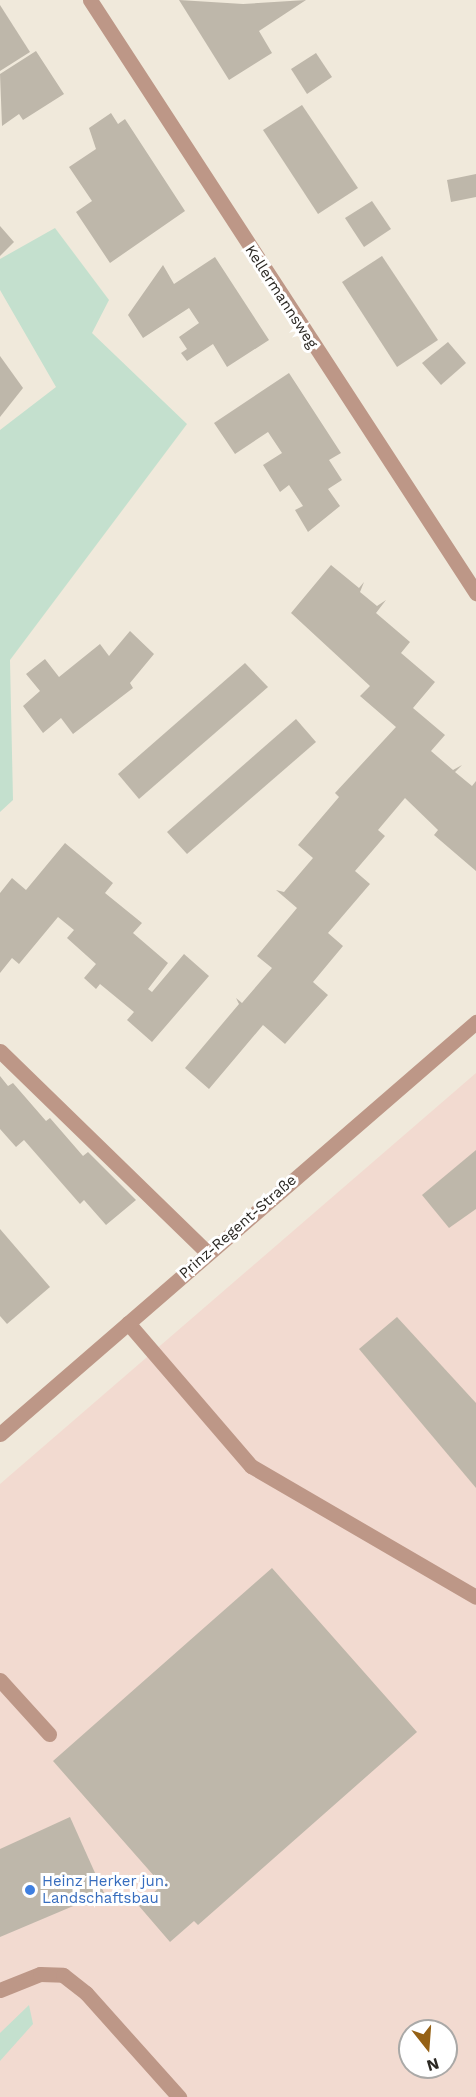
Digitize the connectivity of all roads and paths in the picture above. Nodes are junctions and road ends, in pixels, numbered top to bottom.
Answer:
1 (90, 0) edge
2 (476, 593) edge
3 (476, 1022) edge
4 (0, 1051) edge
5 (208, 1253) junction
6 (128, 1323) junction
7 (0, 1434) edge
8 (476, 1597) edge
9 (0, 1680) edge
10 (49, 1734) dead end
11 (0, 1990) edge
12 (179, 2097) edge

1 - 2 street, Kellermannsweg
3 - 5 street, Prinz-Regent-Straße
4 - 5 street
5 - 6 street, Prinz-Regent-Straße
6 - 7 street, Prinz-Regent-Straße
6 - 8 street
9 - 10 street
11 - 12 street

